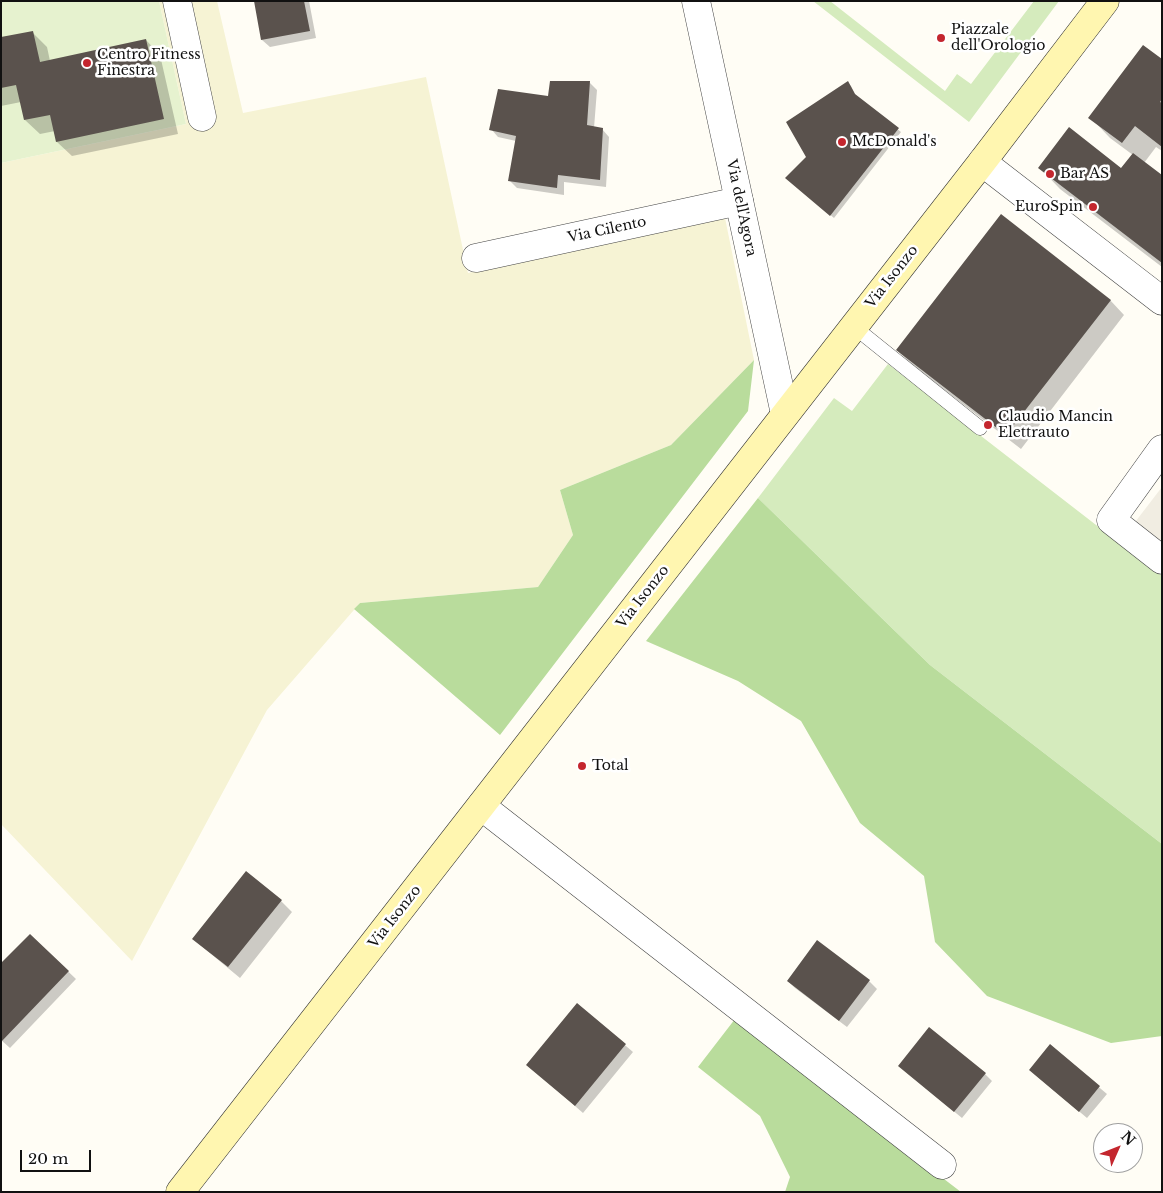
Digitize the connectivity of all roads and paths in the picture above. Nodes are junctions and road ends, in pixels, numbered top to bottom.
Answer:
1 (177, 1) edge
2 (696, 1) edge
3 (1105, 1) edge
4 (202, 117) dead end
5 (982, 162) junction
6 (739, 201) junction
7 (476, 258) dead end
8 (1162, 301) edge
9 (853, 326) junction
10 (785, 414) junction
11 (980, 428) dead end
12 (1162, 449) edge
13 (1162, 560) edge
14 (481, 806) junction
15 (942, 1165) dead end
16 (180, 1192) edge

1 - 4 street
2 - 6 street, Via dell'Agora
3 - 5 main road, Via Isonzo
5 - 8 street
5 - 9 main road, Via Isonzo
6 - 7 street, Via Cilento
6 - 10 street, Via dell'Agora
9 - 10 main road, Via Isonzo
9 - 11 lane
10 - 14 main road, Via Isonzo
12 - 13 street
14 - 15 street
14 - 16 main road, Via Isonzo

